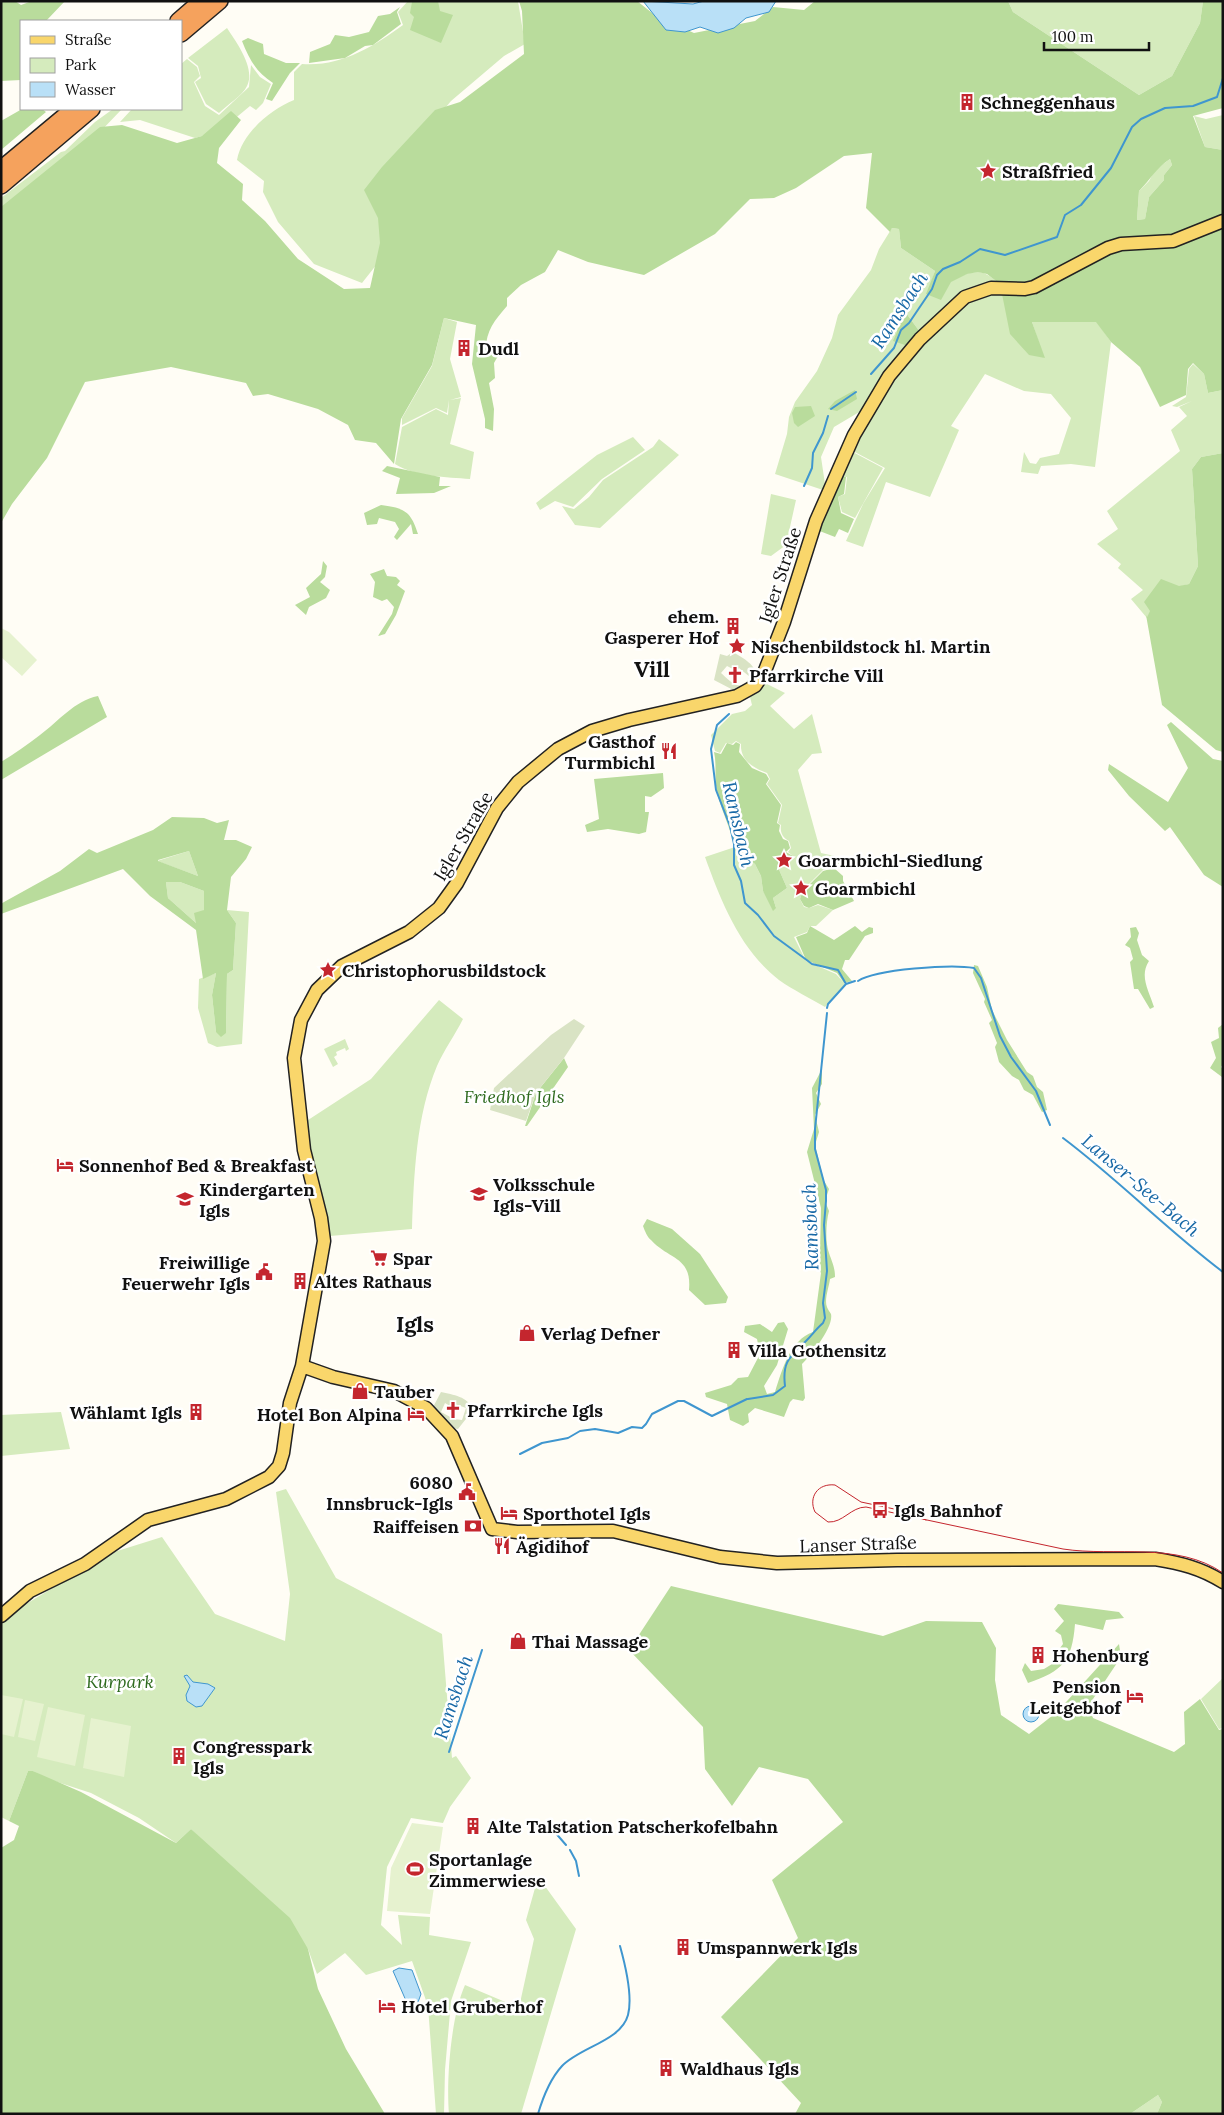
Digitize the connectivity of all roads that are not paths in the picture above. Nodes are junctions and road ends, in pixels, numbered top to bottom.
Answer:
1 (201, 1) edge
2 (220, 1) edge
3 (179, 20) edge
4 (182, 33) edge
5 (73, 110) edge
6 (91, 110) edge
7 (1, 169) edge
8 (1, 186) edge
9 (1223, 221) edge
10 (302, 1366) junction
11 (1223, 1582) edge
12 (1, 1616) edge

1 - 3 highway
2 - 4 highway
5 - 7 highway
6 - 8 highway
9 - 10 main road, Igler Straße
10 - 11 main road, Lanser Straße
10 - 12 main road, Igler Straße

